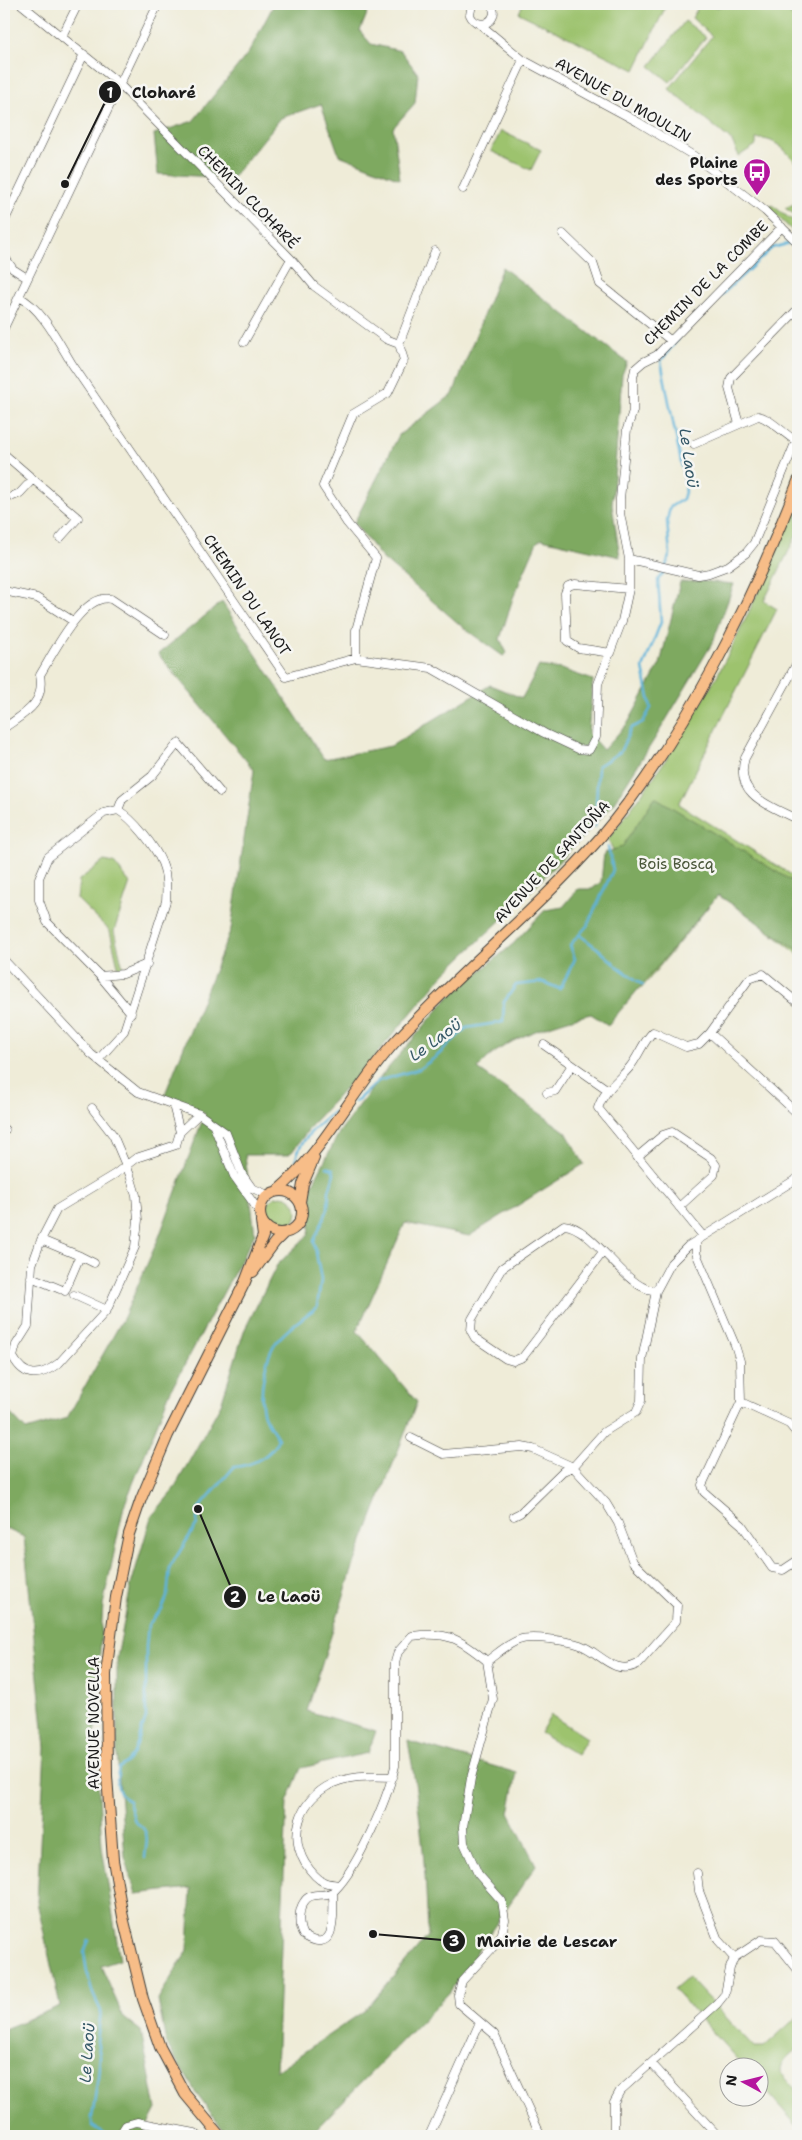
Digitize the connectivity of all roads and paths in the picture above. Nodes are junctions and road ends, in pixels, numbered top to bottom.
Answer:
1 (21, 4) edge
2 (78, 4) edge
3 (158, 4) edge
4 (464, 4) edge
5 (471, 8) edge
6 (494, 8) edge
7 (481, 25) junction
8 (62, 36) junction
9 (502, 40) junction
10 (84, 54) junction
11 (523, 60) junction
12 (120, 85) junction
13 (463, 189) dead end
14 (4, 222) edge
15 (782, 227) junction
16 (563, 234) dead end
17 (798, 243) edge
18 (435, 251) dead end
19 (4, 256) edge
20 (291, 259) junction
21 (27, 278) junction
22 (19, 297) junction
23 (798, 309) edge
24 (4, 328) edge
25 (670, 340) junction
26 (244, 342) dead end
27 (399, 344) junction
28 (739, 424) junction
29 (797, 438) edge
30 (694, 444) dead end
31 (4, 454) edge
32 (33, 480) junction
33 (798, 481) edge
34 (13, 496) dead end
35 (60, 538) dead end
36 (629, 559) junction
37 (629, 589) junction
38 (4, 592) edge
39 (73, 621) junction
40 (164, 635) dead end
41 (611, 653) junction
42 (356, 658) junction
43 (798, 661) edge
44 (4, 728) edge
45 (220, 792) dead end
46 (118, 810) junction
47 (798, 820) edge
48 (4, 960) edge
49 (146, 964) junction
50 (100, 976) junction
51 (798, 1003) edge
52 (131, 1013) junction
53 (710, 1033) junction
54 (544, 1045) dead end
55 (98, 1060) junction
56 (572, 1065) junction
57 (608, 1090) junction
58 (547, 1093) dead end
59 (173, 1105) junction
60 (92, 1108) dead end
61 (199, 1114) junction
62 (798, 1114) edge
63 (212, 1122) junction
64 (180, 1132) junction
65 (318, 1147) junction
66 (638, 1157) junction
67 (126, 1165) junction
68 (798, 1178) edge
69 (272, 1193) junction
70 (300, 1202) junction
71 (679, 1207) junction
72 (260, 1216) junction
73 (284, 1233) junction
74 (703, 1236) junction
75 (41, 1240) junction
76 (696, 1242) junction
77 (603, 1252) junction
78 (80, 1256) junction
79 (94, 1263) dead end
80 (31, 1277) junction
81 (245, 1282) junction
82 (656, 1291) junction
83 (74, 1295) dead end
84 (106, 1310) junction
85 (741, 1402) junction
86 (798, 1435) edge
87 (411, 1438) dead end
88 (573, 1467) junction
89 (514, 1516) dead end
90 (798, 1560) edge
91 (487, 1661) junction
92 (393, 1777) junction
93 (697, 1873) dead end
94 (336, 1888) junction
95 (734, 1958) junction
96 (798, 1970) edge
97 (480, 2022) junction
98 (652, 2064) junction
99 (196, 2135) edge
100 (119, 2136) edge
101 (220, 2136) edge
102 (429, 2136) edge
103 (541, 2136) edge
104 (614, 2136) edge
105 (718, 2136) edge

1 - 8 street, CHEMIN CLOHARÉ
2 - 8 street
3 - 12 street
4 - 5 street
5 - 7 street, AVENUE DU MOULIN
6 - 7 street
6 - 9 street, AVENUE DU MOULIN
7 - 9 street, AVENUE DU MOULIN
8 - 10 street, CHEMIN CLOHARÉ
9 - 11 street, AVENUE DU MOULIN
10 - 12 street, CHEMIN CLOHARÉ
10 - 14 street
11 - 13 street
11 - 15 street, AVENUE DU MOULIN
12 - 20 street, CHEMIN CLOHARÉ
12 - 21 street
15 - 17 street, AVENUE DU MOULIN
15 - 25 street, CHEMIN DE LA COMBE
16 - 25 street
18 - 27 street
19 - 21 street
20 - 26 street, CHEMIN CLOHARÉ
20 - 27 street
21 - 22 street
22 - 24 street
22 - 42 street, CHEMIN DU LANOT
23 - 28 street
25 - 36 street, CHEMIN DE LA COMBE
27 - 42 street
28 - 29 street
28 - 30 street
29 - 36 street
31 - 32 street
32 - 34 street
32 - 35 street
33 - 65 main road, AVENUE DE SANTOÑA
36 - 37 street, CHEMIN DU LANOT
37 - 41 street, CHEMIN DU LANOT
37 - 41 street
38 - 39 street
39 - 40 street
39 - 44 street
41 - 42 street, CHEMIN DU LANOT
43 - 47 street
45 - 46 street
46 - 49 street
46 - 50 street
48 - 55 street
49 - 50 street
49 - 52 street
50 - 52 street
51 - 53 street
52 - 55 street
53 - 57 street
53 - 62 street
54 - 56 street
55 - 59 street
56 - 57 street
56 - 58 street
57 - 66 street
59 - 61 street
59 - 64 street
60 - 67 street
61 - 63 street
61 - 64 street
63 - 69 street
63 - 72 street
64 - 67 street
65 - 69 main road, AVENUE DE SANTOÑA
65 - 70 main road, AVENUE DE SANTOÑA
66 - 71 street
66 - 71 street
67 - 75 street
67 - 84 street
68 - 74 street
69 - 70 main road
69 - 72 main road
70 - 73 main road
71 - 74 street
72 - 73 main road
72 - 81 main road, AVENUE NOVELLA
73 - 81 main road, AVENUE NOVELLA
74 - 76 street
75 - 78 street
75 - 80 street
76 - 82 street
76 - 85 street
77 - 77 street
77 - 82 street
78 - 79 street
78 - 80 street
80 - 84 street
81 - 101 main road, AVENUE NOVELLA
82 - 88 street
83 - 84 street
85 - 86 street
85 - 90 street
87 - 88 street
88 - 89 street
88 - 91 street
91 - 92 street
91 - 97 street
92 - 94 street
92 - 94 street
93 - 95 street
94 - 94 street
95 - 96 street
95 - 98 street
97 - 102 street
97 - 103 street
98 - 104 street
98 - 105 street
99 - 100 street

